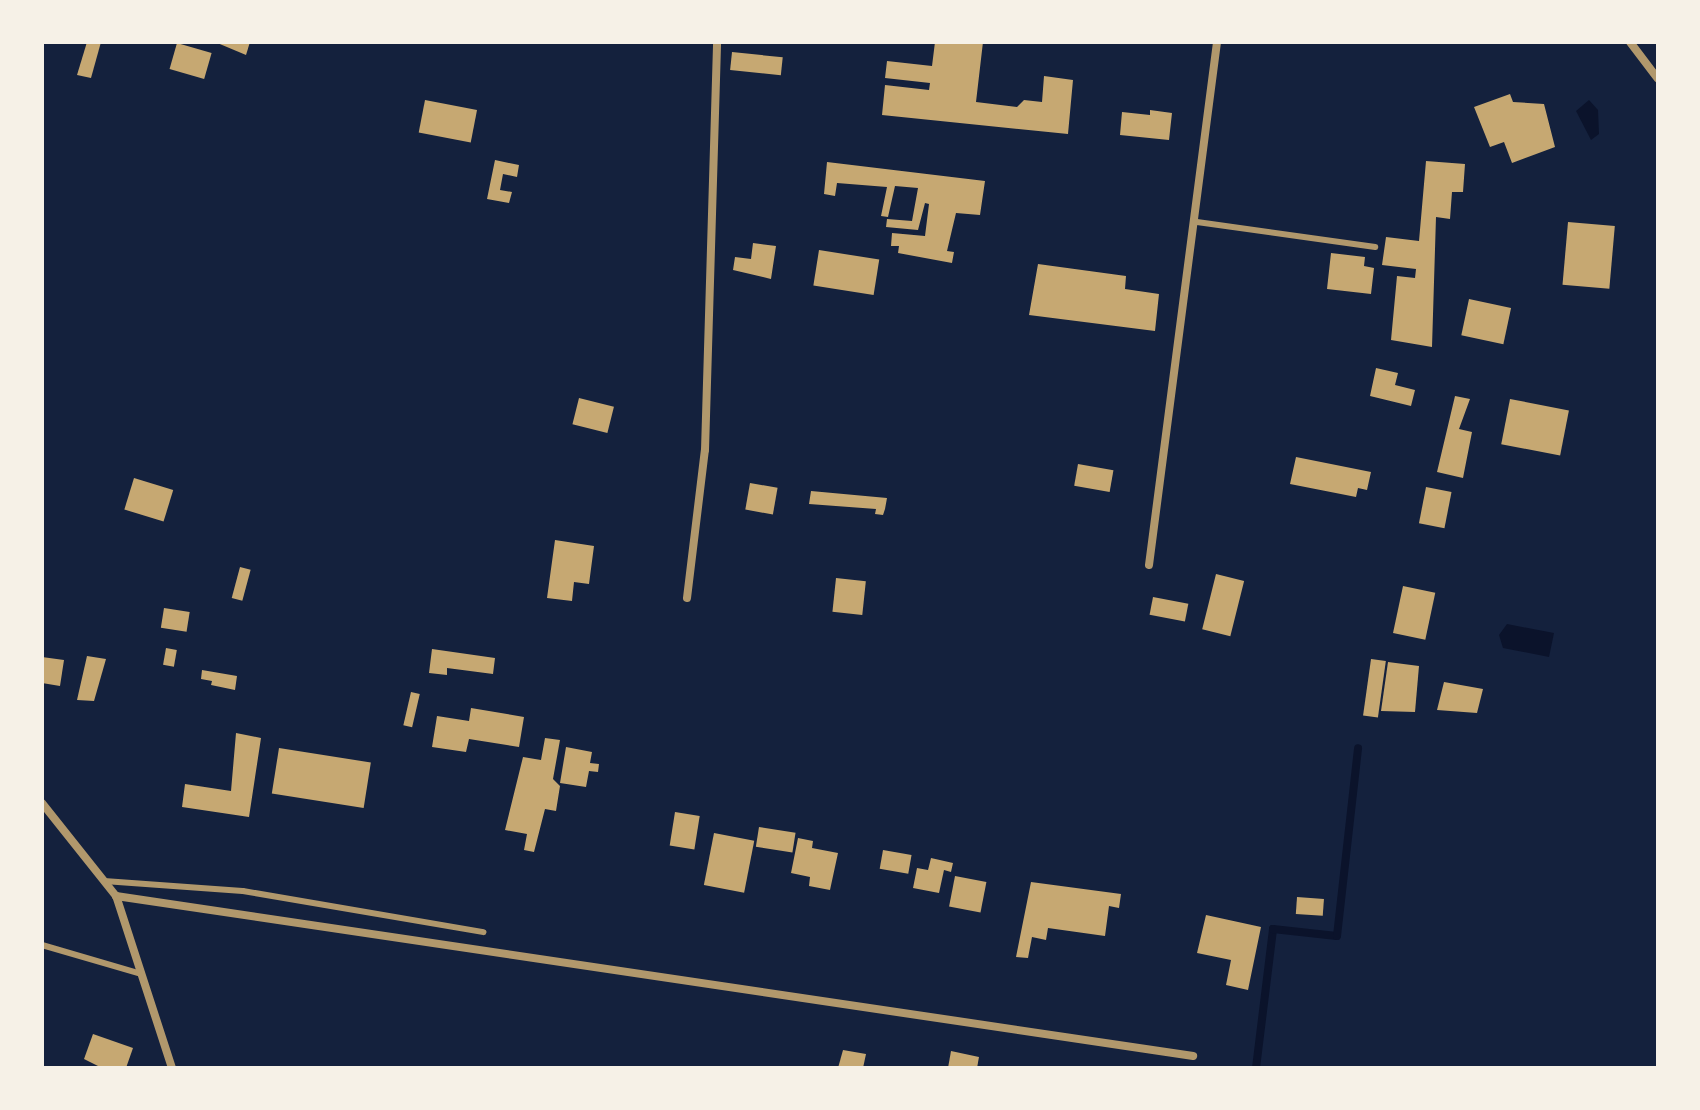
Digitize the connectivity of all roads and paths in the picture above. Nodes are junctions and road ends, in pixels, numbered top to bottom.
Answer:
1 (717, 42) edge
2 (1217, 42) edge
3 (1630, 42) edge
4 (1658, 79) edge
5 (1197, 222) junction
6 (1375, 247) dead end
7 (1149, 565) dead end
8 (687, 598) dead end
9 (42, 803) edge
10 (104, 881) junction
11 (116, 896) junction
12 (484, 932) dead end
13 (42, 945) edge
14 (142, 974) junction
15 (1193, 1056) dead end
16 (172, 1068) edge

1 - 8 street
2 - 5 street
3 - 4 street
5 - 6 lane
5 - 7 street
9 - 10 street
10 - 11 street
10 - 12 lane
11 - 14 street
11 - 15 street
13 - 14 lane
14 - 16 street

